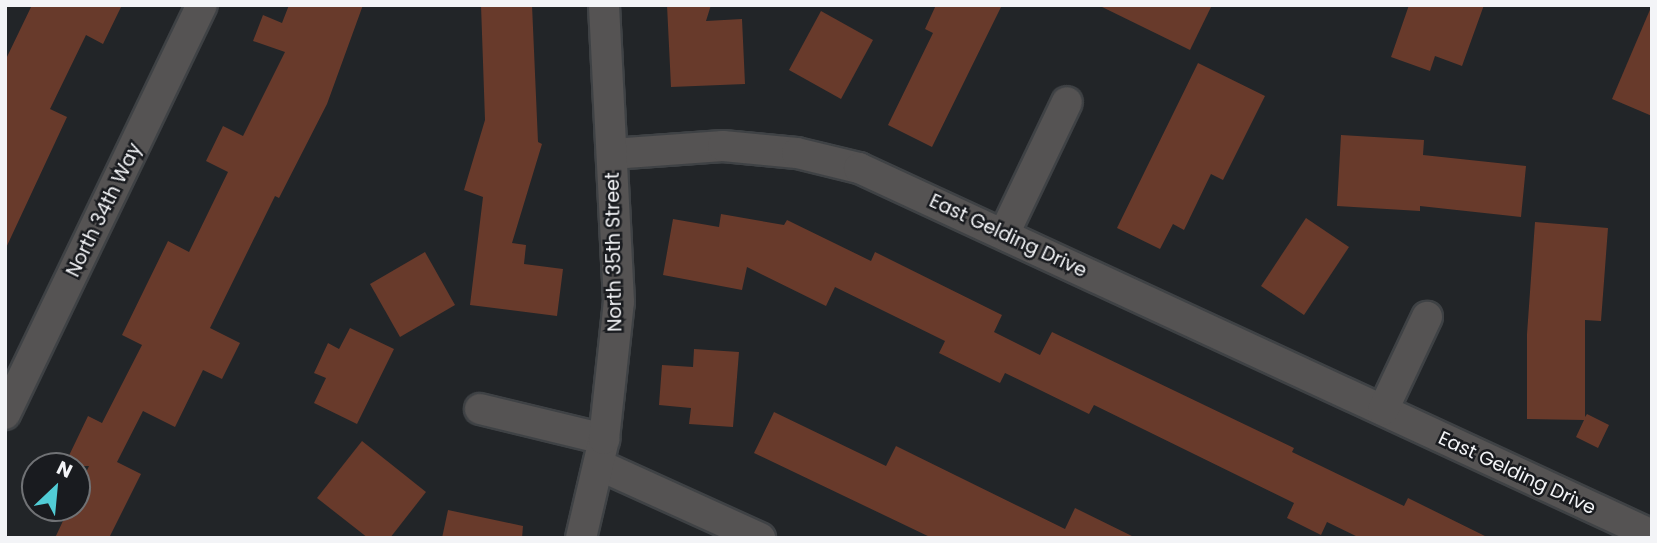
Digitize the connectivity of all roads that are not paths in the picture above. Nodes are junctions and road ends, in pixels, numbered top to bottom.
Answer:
1 (202, 5) edge
2 (604, 5) edge
3 (1067, 102) dead end
4 (612, 154) junction
5 (1004, 234) junction
6 (1427, 317) dead end
7 (480, 409) dead end
8 (1383, 410) junction
9 (5, 414) edge
10 (601, 452) junction
11 (1652, 535) edge
12 (581, 538) edge
13 (760, 538) edge

1 - 9 street, North 34th Way
2 - 4 street, North 35th Street
3 - 5 street
4 - 5 street, East Gelding Drive
4 - 10 street, North 35th Street
5 - 8 street, East Gelding Drive
6 - 8 street
7 - 10 street
8 - 11 street, East Gelding Drive
10 - 12 street, North 35th Street
10 - 13 street

